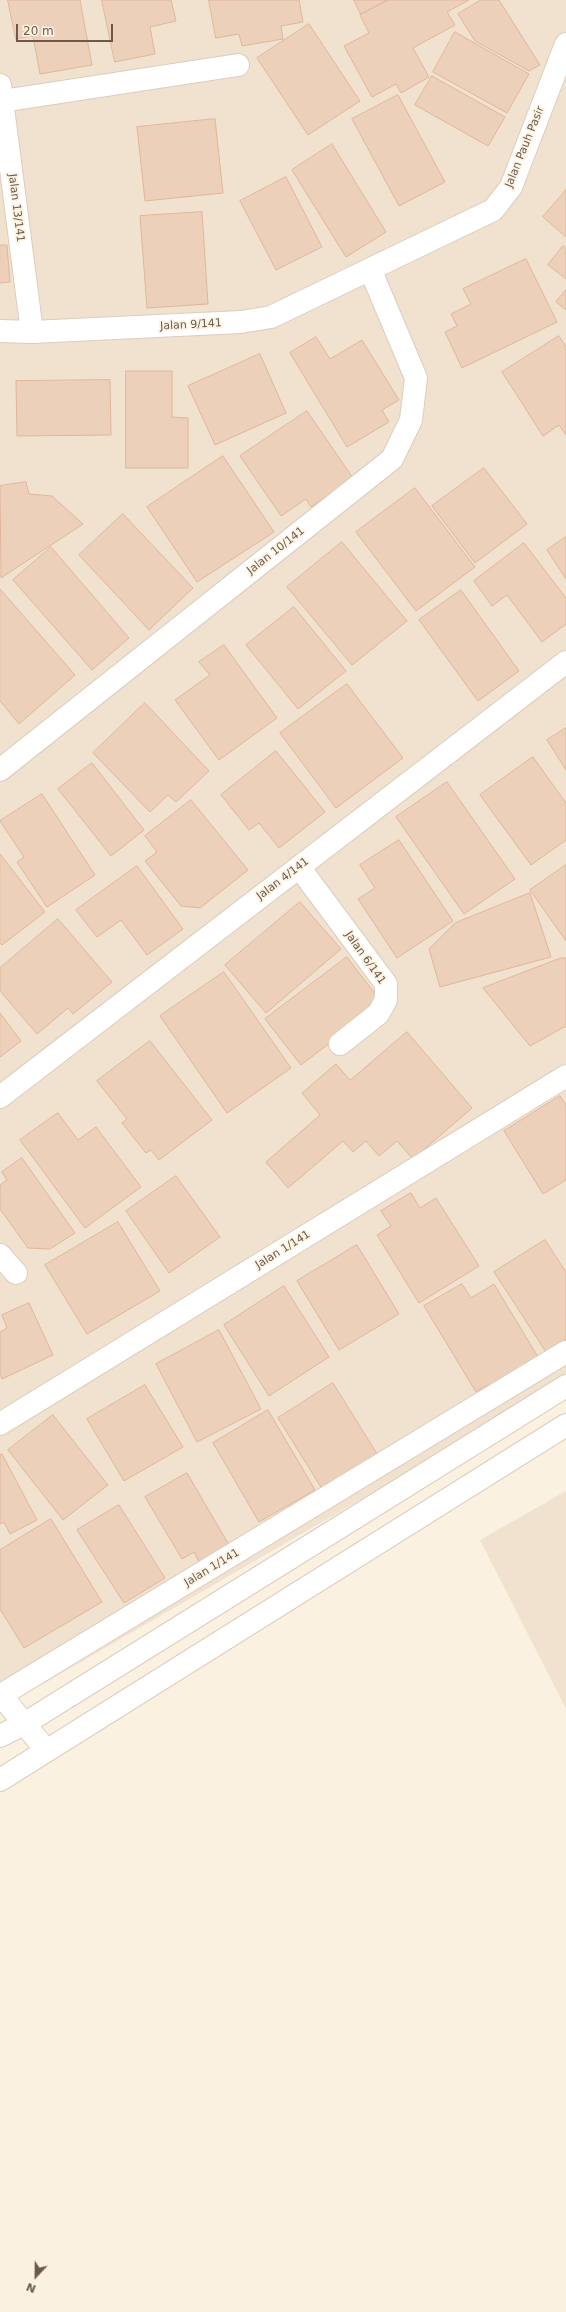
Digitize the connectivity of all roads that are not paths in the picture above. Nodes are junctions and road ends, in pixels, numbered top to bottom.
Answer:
1 (566, 44) edge
2 (238, 65) dead end
3 (1, 93) edge
4 (370, 269) junction
5 (0, 331) edge
6 (32, 332) junction
7 (566, 662) edge
8 (0, 770) edge
9 (299, 867) junction
10 (340, 1044) dead end
11 (566, 1076) edge
12 (0, 1096) edge
13 (0, 1255) edge
14 (16, 1273) dead end
15 (566, 1352) edge
16 (566, 1386) edge
17 (0, 1424) edge
18 (566, 1425) edge
19 (0, 1695) edge
20 (24, 1724) junction
21 (0, 1736) edge
22 (46, 1750) junction
23 (0, 1780) edge

1 - 4 street, Jalan Pauh Pasir
2 - 3 street
3 - 6 street, Jalan 13/141
4 - 6 street, Jalan 9/141
4 - 8 street, Jalan 10/141
5 - 6 street, Jalan 9/141
7 - 9 street, Jalan 4/141
9 - 10 street, Jalan 6/141
9 - 12 street, Jalan 4/141
11 - 17 street, Jalan 1/141
13 - 14 street
15 - 19 street, Jalan 1/141
16 - 20 street
18 - 22 street
19 - 20 street
20 - 21 street
20 - 22 street
22 - 23 street

